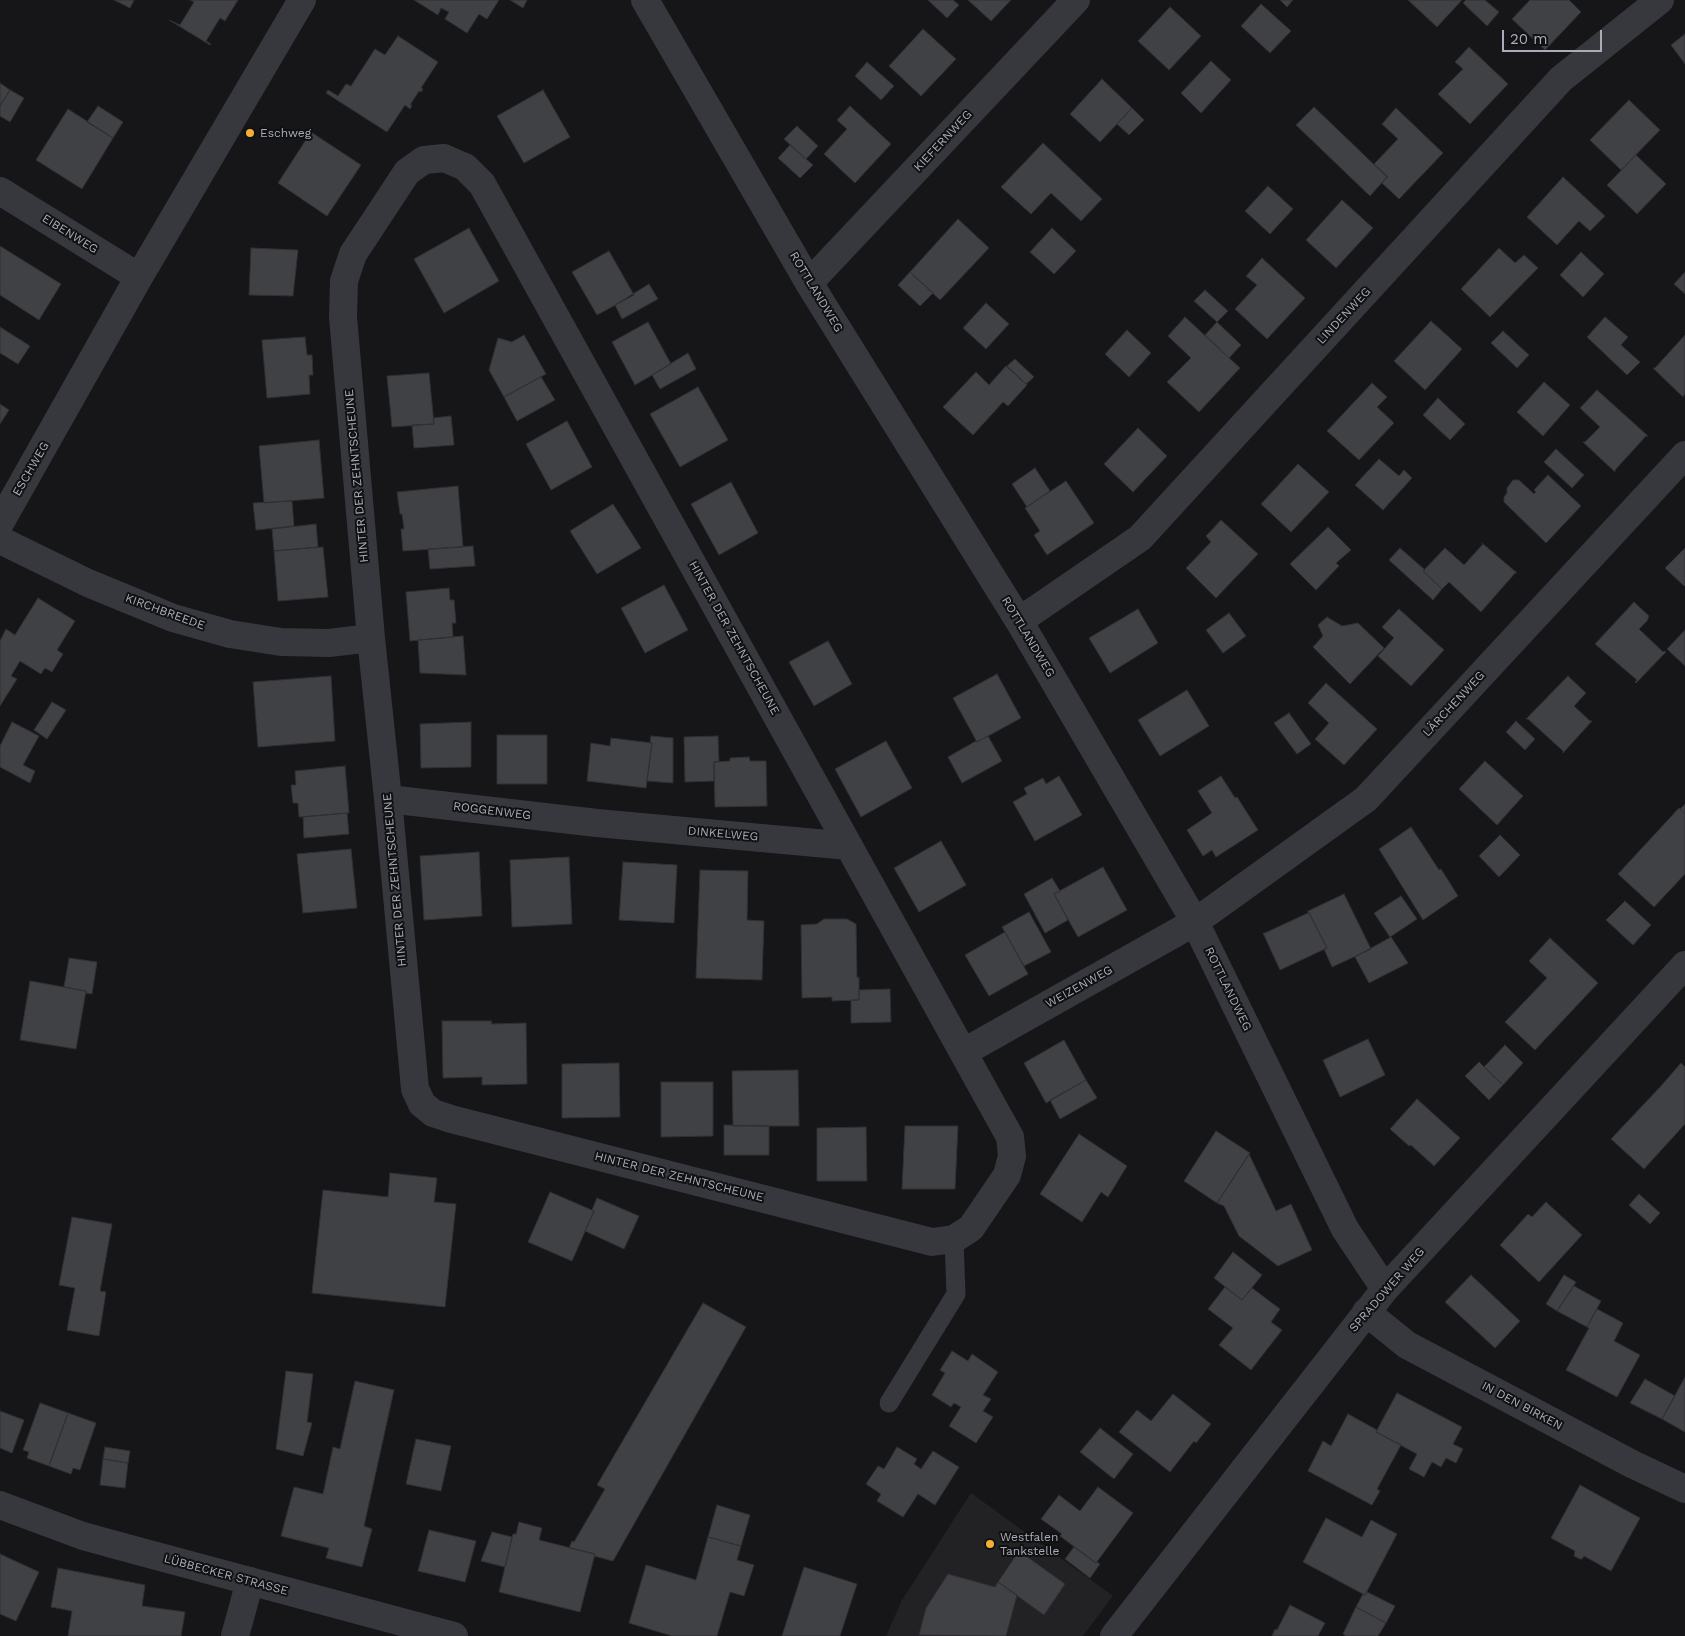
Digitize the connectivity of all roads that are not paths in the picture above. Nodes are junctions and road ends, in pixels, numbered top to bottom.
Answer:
1 (302, 0) edge
2 (645, 0) edge
3 (1076, 0) edge
4 (1660, 0) edge
5 (0, 190) edge
6 (139, 277) junction
7 (809, 283) junction
8 (1685, 454) edge
9 (0, 523) edge
10 (0, 540) edge
11 (1019, 621) junction
12 (371, 638) junction
13 (388, 799) junction
14 (597, 823) joint
15 (849, 846) junction
16 (1195, 922) junction
17 (1685, 965) edge
18 (964, 1052) junction
19 (954, 1239) junction
20 (1385, 1289) junction
21 (1366, 1312) junction
22 (888, 1403) dead end
23 (1685, 1488) edge
24 (0, 1505) edge
25 (250, 1581) junction
26 (235, 1636) edge
27 (454, 1636) edge
28 (1114, 1636) edge

1 - 6 street, ESCHWEG
2 - 7 street, ROTTLANDWEG
3 - 7 street, KIEFERNWEG
4 - 11 street, LINDENWEG
5 - 6 street, EIBENWEG
6 - 9 street, ESCHWEG
7 - 11 street, ROTTLANDWEG
8 - 16 street, LÄRCHENWEG
10 - 12 street, KIRCHBREEDE
11 - 16 street, ROTTLANDWEG
12 - 13 street, HINTER DER ZEHNTSCHEUNE
12 - 15 street, HINTER DER ZEHNTSCHEUNE
13 - 14 street, ROGGENWEG
13 - 19 street, HINTER DER ZEHNTSCHEUNE
14 - 15 street, DINKELWEG
15 - 18 street, HINTER DER ZEHNTSCHEUNE
16 - 18 street, WEIZENWEG
16 - 20 street, ROTTLANDWEG
17 - 20 street, SPRADOWER WEG
18 - 19 street, HINTER DER ZEHNTSCHEUNE
19 - 22 lane
20 - 21 street, SPRADOWER WEG
21 - 23 street, IN DEN BIRKEN
21 - 28 street, SPRADOWER WEG
24 - 25 street, LÜBBECKER STRASSE
25 - 26 street
25 - 27 street, LÜBBECKER STRASSE

